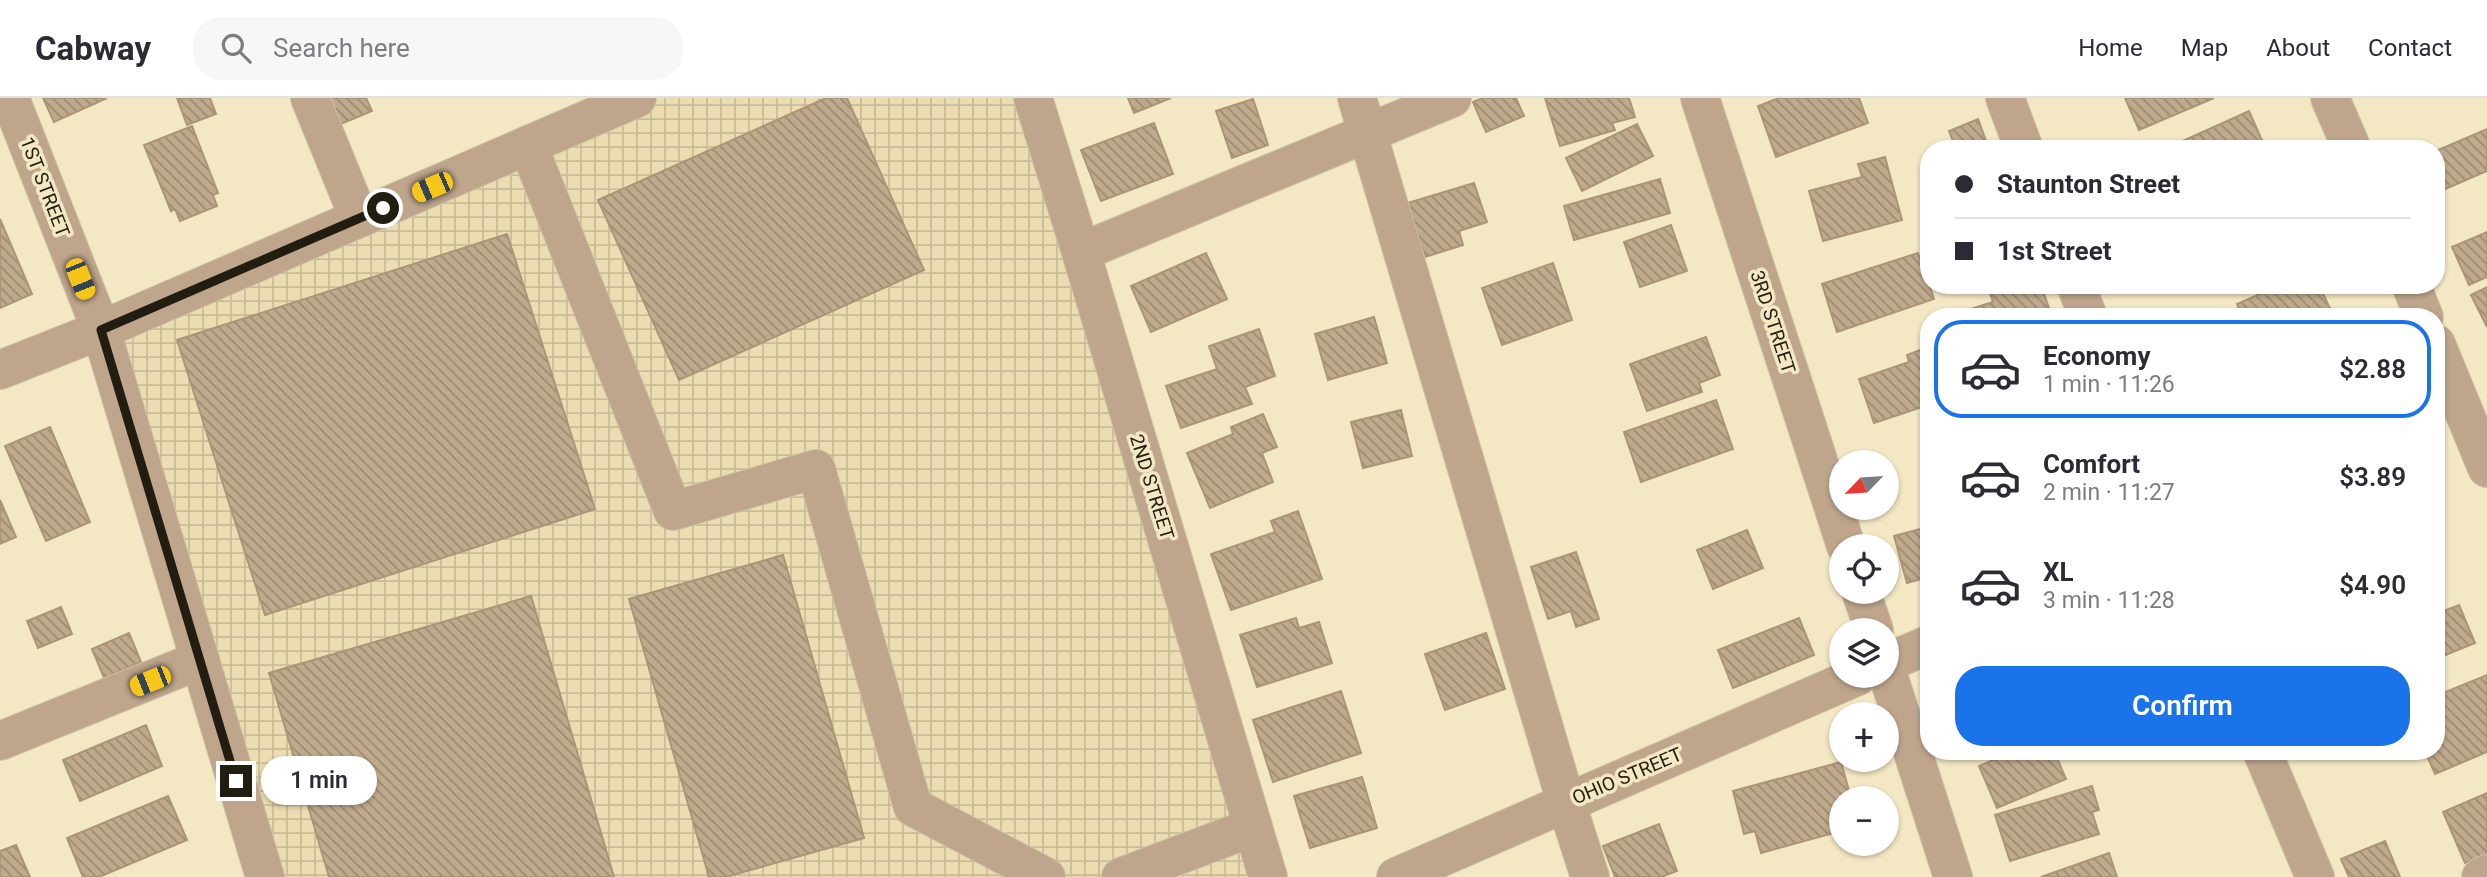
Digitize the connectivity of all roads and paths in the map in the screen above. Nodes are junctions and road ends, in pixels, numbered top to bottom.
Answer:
1 (10, 98) edge
2 (310, 98) edge
3 (637, 98) edge
4 (1033, 98) edge
5 (1357, 98) edge
6 (1452, 98) edge
7 (1700, 98) edge
8 (2005, 98) edge
9 (2330, 98) edge
10 (1367, 134) junction
11 (2021, 140) edge
12 (2348, 140) edge
13 (528, 145) junction
14 (359, 218) junction
15 (1082, 252) junction
16 (101, 330) junction
17 (2445, 368) edge
18 (0, 370) edge
19 (2462, 412) edge
20 (2487, 468) edge
21 (1842, 534) edge
22 (1920, 648) edge
23 (1899, 657) edge
24 (200, 660) junction
25 (1830, 688) edge
26 (1892, 688) edge
27 (0, 741) edge
28 (2266, 760) edge
29 (1566, 802) junction
30 (1253, 827) junction
31 (2487, 874) edge
32 (265, 877) edge
33 (1046, 877) edge
34 (1121, 877) edge
35 (1268, 877) edge
36 (1396, 877) edge
37 (1590, 877) edge
38 (1953, 877) edge
39 (2315, 877) edge
40 (2481, 877) edge

1 - 16 street, 1ST STREET
2 - 14 street
3 - 13 street
4 - 15 street, 2ND STREET
5 - 10 street
6 - 10 street
7 - 21 street, 3RD STREET
8 - 11 street
9 - 12 street
10 - 15 street
10 - 29 street
13 - 14 street
13 - 33 street
14 - 16 street
15 - 30 street, 2ND STREET
16 - 18 street
16 - 24 street, 1ST STREET
17 - 19 street
19 - 20 street
22 - 23 street
24 - 27 street
24 - 32 street, 1ST STREET
25 - 29 street, OHIO STREET
26 - 38 street
28 - 39 street
29 - 36 street, OHIO STREET
29 - 37 street
30 - 34 street
30 - 35 street, 2ND STREET
31 - 40 street

